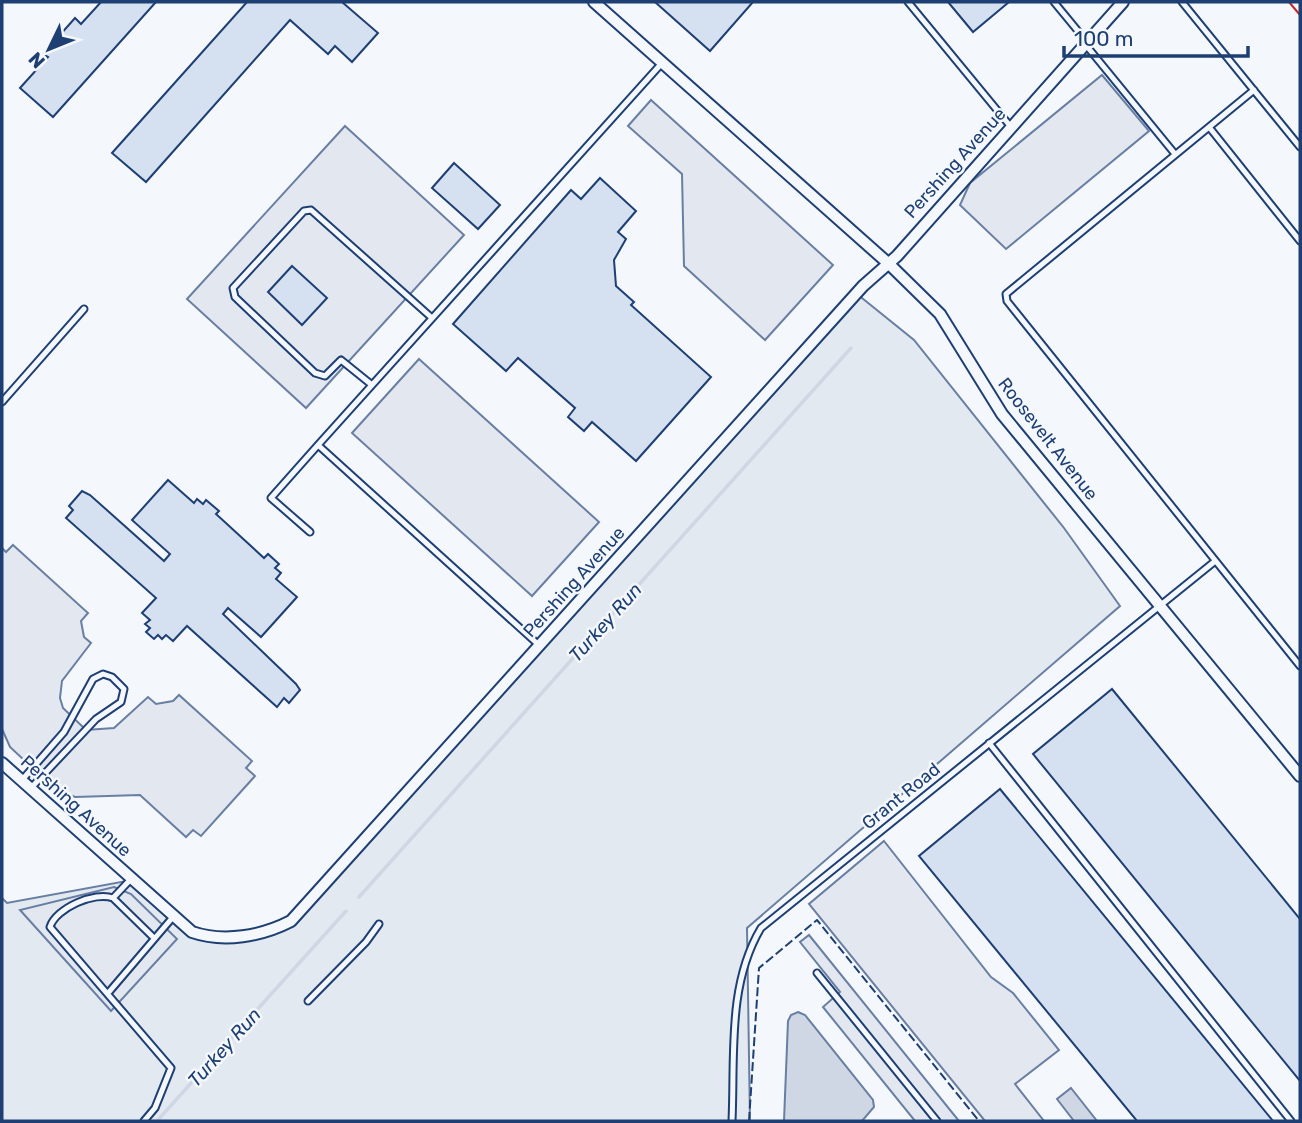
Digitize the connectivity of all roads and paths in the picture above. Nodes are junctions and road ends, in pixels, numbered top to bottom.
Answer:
1 (594, 2) edge
2 (908, 2) edge
3 (1054, 2) edge
4 (1123, 2) edge
5 (1182, 2) edge
6 (1086, 43) junction
7 (662, 63) junction
8 (1254, 90) junction
9 (1011, 127) junction
10 (1209, 127) junction
11 (1300, 148) edge
12 (1175, 154) junction
13 (1300, 241) edge
14 (889, 264) junction
15 (84, 309) dead end
16 (432, 318) junction
17 (372, 385) junction
18 (2, 401) edge
19 (318, 445) junction
20 (310, 533) dead end
21 (1214, 562) junction
22 (1161, 605) junction
23 (540, 646) junction
24 (1300, 666) edge
25 (989, 743) junction
26 (2, 763) edge
27 (1300, 776) edge
28 (26, 785) junction
29 (131, 878) junction
30 (113, 898) junction
31 (173, 916) junction
32 (379, 924) dead end
33 (154, 938) junction
34 (817, 973) dead end
35 (109, 992) junction
36 (308, 1001) dead end
37 (144, 1121) edge
38 (732, 1121) edge
39 (937, 1121) edge
40 (1291, 1121) edge

1 - 7 street, Roosevelt Avenue
2 - 9 lane
3 - 6 lane
4 - 6 street, Pershing Avenue
5 - 8 lane
6 - 9 street, Pershing Avenue
6 - 12 lane
7 - 14 street, Roosevelt Avenue
7 - 16 lane
8 - 10 lane
8 - 11 lane
9 - 14 street, Pershing Avenue
10 - 12 lane
10 - 13 lane
12 - 21 lane
14 - 22 street, Roosevelt Avenue
14 - 23 street, Pershing Avenue
15 - 18 lane
16 - 17 lane
16 - 17 lane
17 - 19 lane
19 - 20 lane
19 - 23 lane
21 - 22 lane, Grant Road
21 - 24 lane
22 - 25 lane, Grant Road
22 - 27 street, Roosevelt Avenue
23 - 31 street, Pershing Avenue
25 - 38 lane, Grant Road
25 - 40 lane
26 - 28 street, Pershing Avenue
28 - 28 lane
28 - 29 street, Pershing Avenue
29 - 30 lane
29 - 31 street, Pershing Avenue
30 - 33 lane
30 - 35 lane
31 - 33 lane
32 - 36 lane
33 - 35 lane
34 - 39 lane
35 - 37 lane

